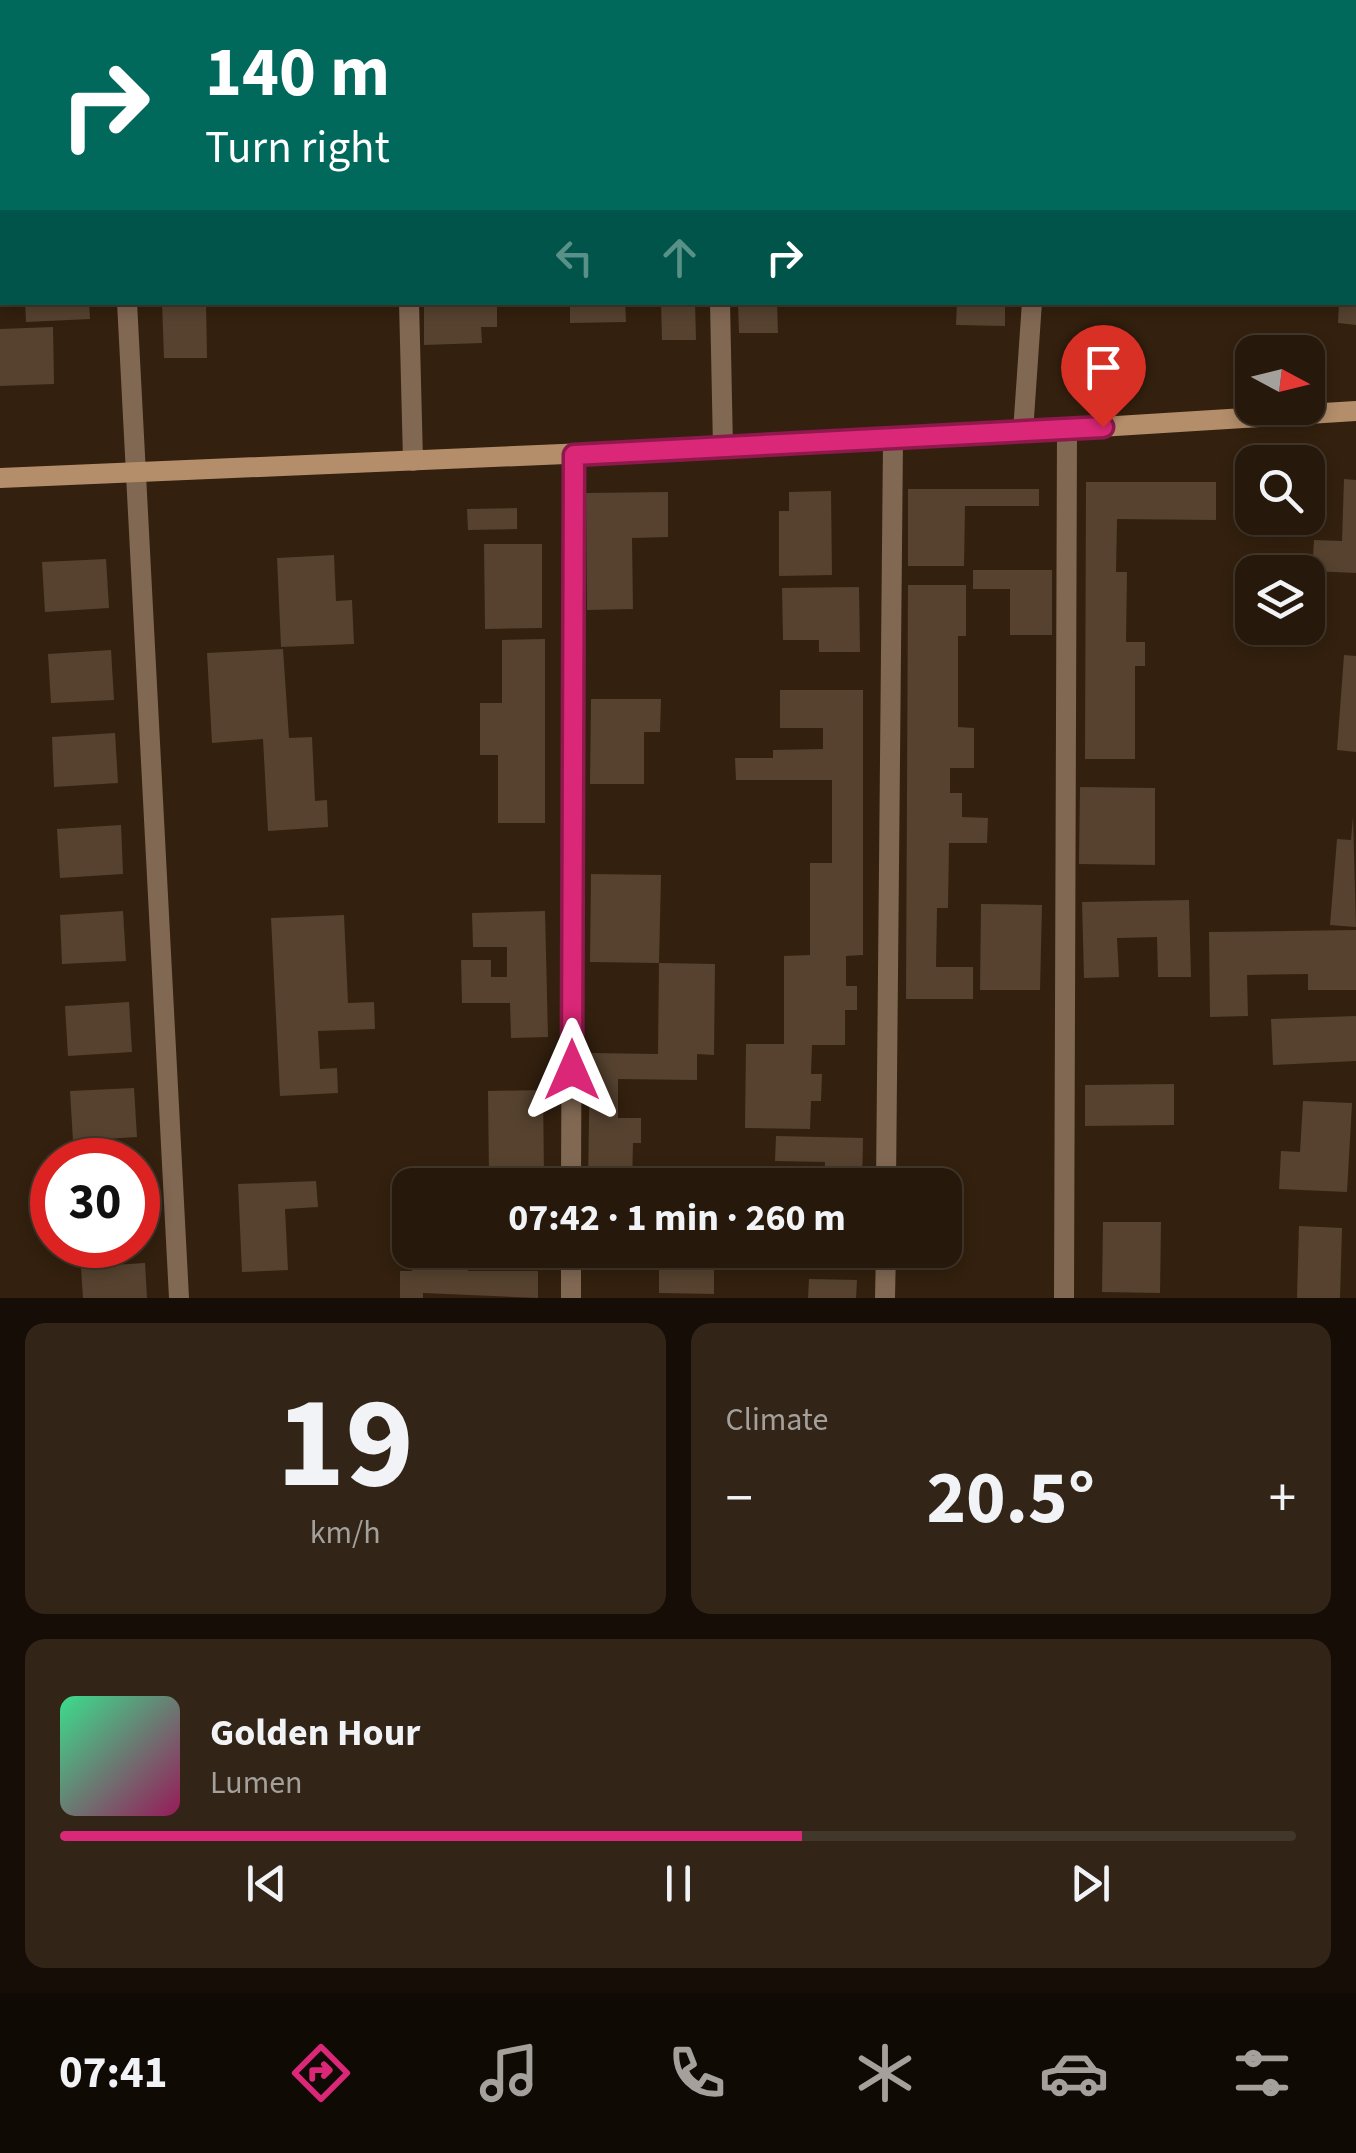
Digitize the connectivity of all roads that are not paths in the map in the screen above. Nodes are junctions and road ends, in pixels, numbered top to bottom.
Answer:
1 (127, 305) edge
2 (409, 305) edge
3 (720, 305) edge
4 (1032, 305) edge
5 (1356, 412) edge
6 (1066, 429) junction
7 (1024, 432) junction
8 (893, 440) junction
9 (723, 448) junction
10 (574, 455) junction
11 (413, 461) junction
12 (135, 471) junction
13 (0, 478) edge
14 (571, 1168) edge
15 (886, 1168) edge
16 (571, 1268) edge
17 (886, 1268) edge
18 (179, 1298) edge
19 (571, 1298) edge
20 (885, 1298) edge
21 (1064, 1298) edge

1 - 12 street
2 - 11 street
3 - 9 street
4 - 7 street
5 - 6 street
6 - 7 street
6 - 21 street
7 - 8 street
8 - 9 street
8 - 15 street
9 - 10 street
10 - 11 street
10 - 14 street
11 - 12 street
12 - 13 street
12 - 18 street
16 - 19 street
17 - 20 street

